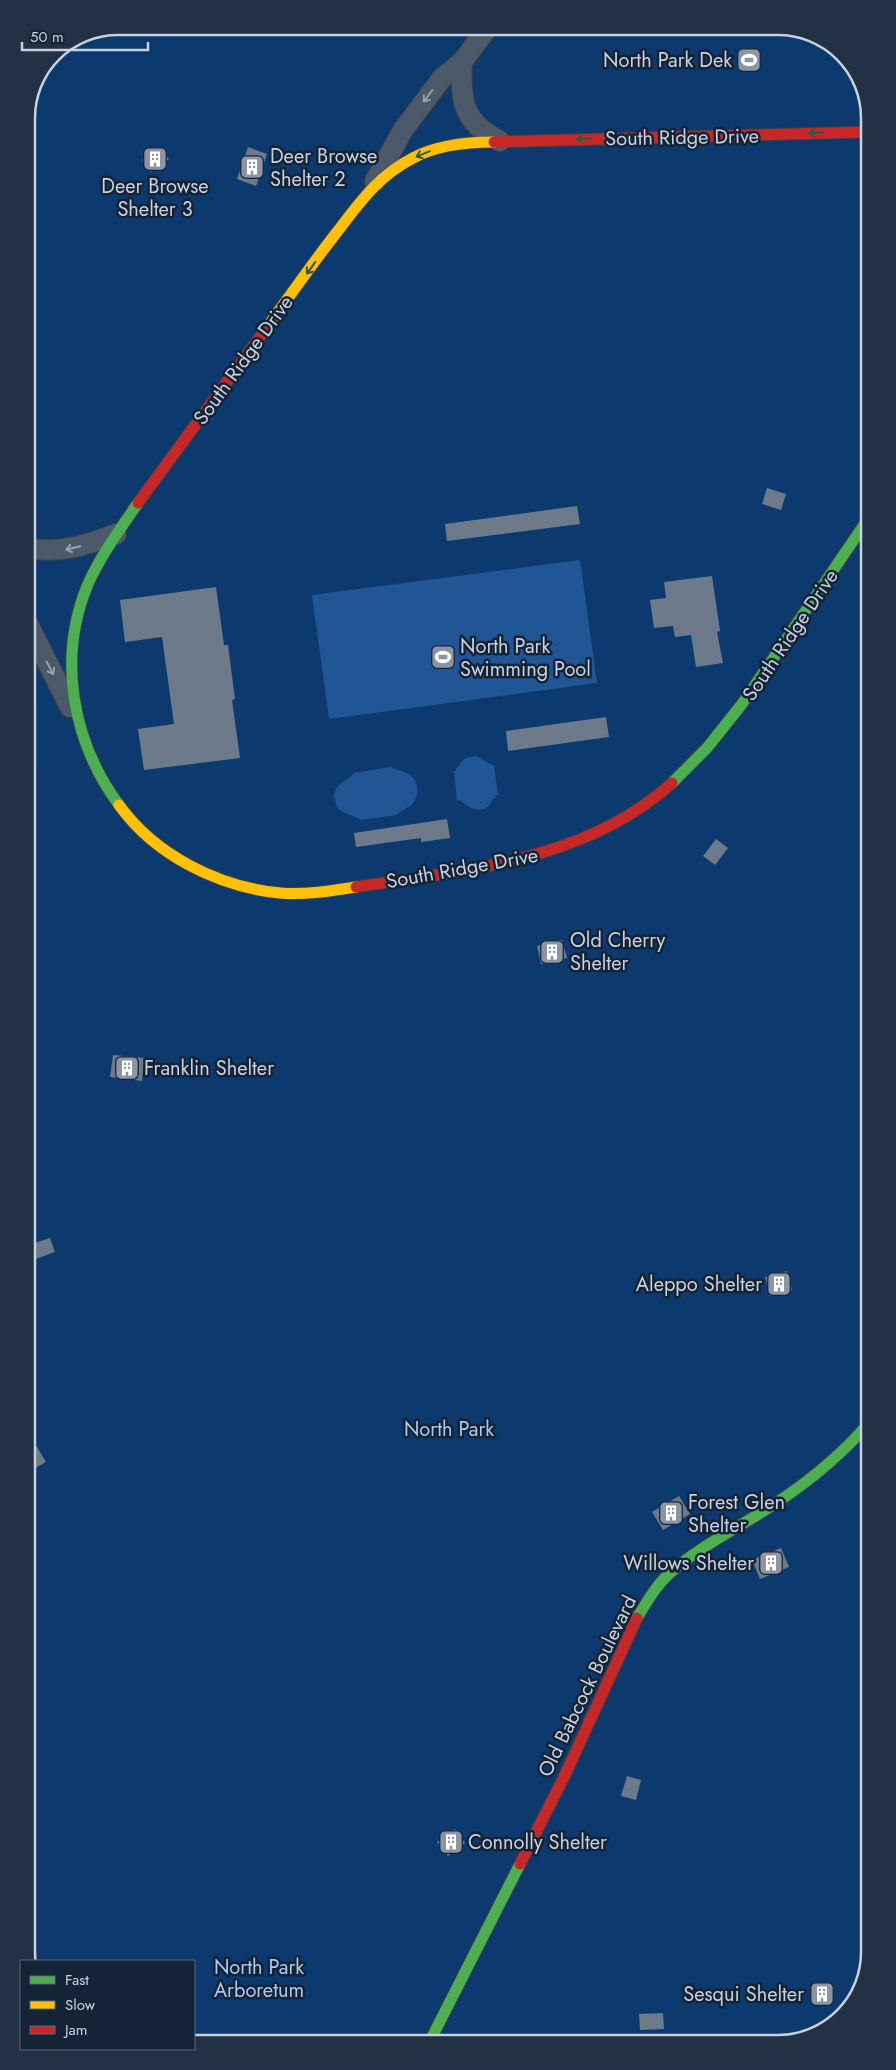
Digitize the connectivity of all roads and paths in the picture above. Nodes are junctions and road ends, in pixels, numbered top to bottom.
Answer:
1 (482, 35) edge
2 (462, 62) junction
3 (861, 132) edge
4 (500, 141) junction
5 (372, 187) junction
6 (861, 529) edge
7 (116, 534) junction
8 (35, 549) edge
9 (35, 638) edge
10 (78, 722) junction
11 (861, 1432) edge
12 (433, 2035) edge

1 - 2 street, South Ridge Drive
2 - 4 street
2 -> 5 street, South Ridge Drive
3 -> 4 street, South Ridge Drive
4 -> 5 street, South Ridge Drive
5 -> 7 street, South Ridge Drive
6 - 10 street, South Ridge Drive
7 -> 8 street
7 - 10 street, South Ridge Drive
9 -> 10 street, South Ridge Drive
11 - 12 street, Old Babcock Boulevard

